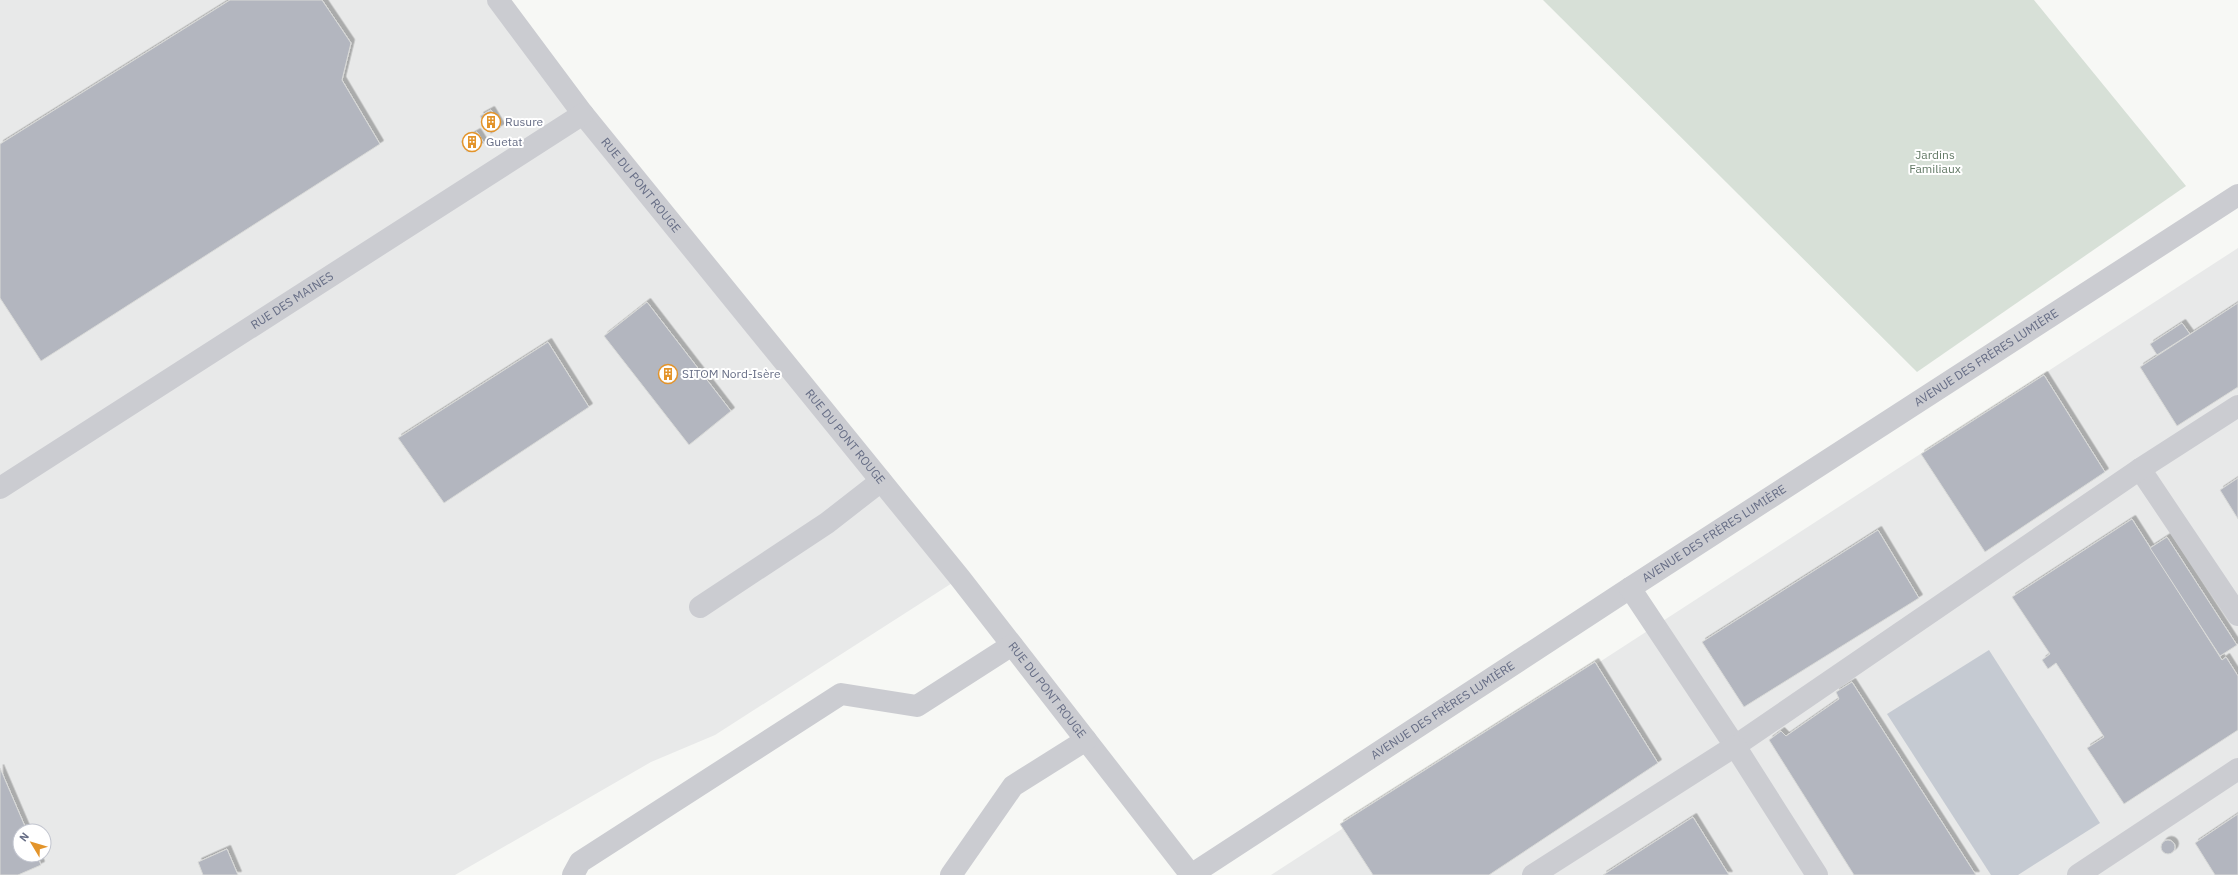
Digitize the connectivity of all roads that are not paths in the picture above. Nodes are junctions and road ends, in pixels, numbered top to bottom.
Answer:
1 (498, 0) edge
2 (583, 114) junction
3 (2238, 194) edge
4 (2238, 406) edge
5 (2140, 469) junction
6 (881, 481) junction
7 (0, 488) edge
8 (1630, 588) junction
9 (700, 607) dead end
10 (2238, 615) edge
11 (1012, 645) junction
12 (1086, 740) junction
13 (1735, 746) junction
14 (2238, 769) edge
15 (1815, 874) edge
16 (573, 875) edge
17 (952, 875) edge
18 (1191, 875) edge
19 (1533, 875) edge
20 (2078, 875) edge

1 - 2 street, RUE DU PONT ROUGE
2 - 6 street, RUE DU PONT ROUGE
2 - 7 street, RUE DES MAINES
3 - 8 street, AVENUE DES FRÈRES LUMIÈRE
4 - 5 street
5 - 10 street
5 - 13 street
6 - 9 street
6 - 11 street, RUE DU PONT ROUGE
8 - 13 street
8 - 18 street, AVENUE DES FRÈRES LUMIÈRE
11 - 12 street, RUE DU PONT ROUGE
11 - 16 street
12 - 17 street
12 - 18 street, RUE DU PONT ROUGE
13 - 15 street
13 - 19 street
14 - 20 street

